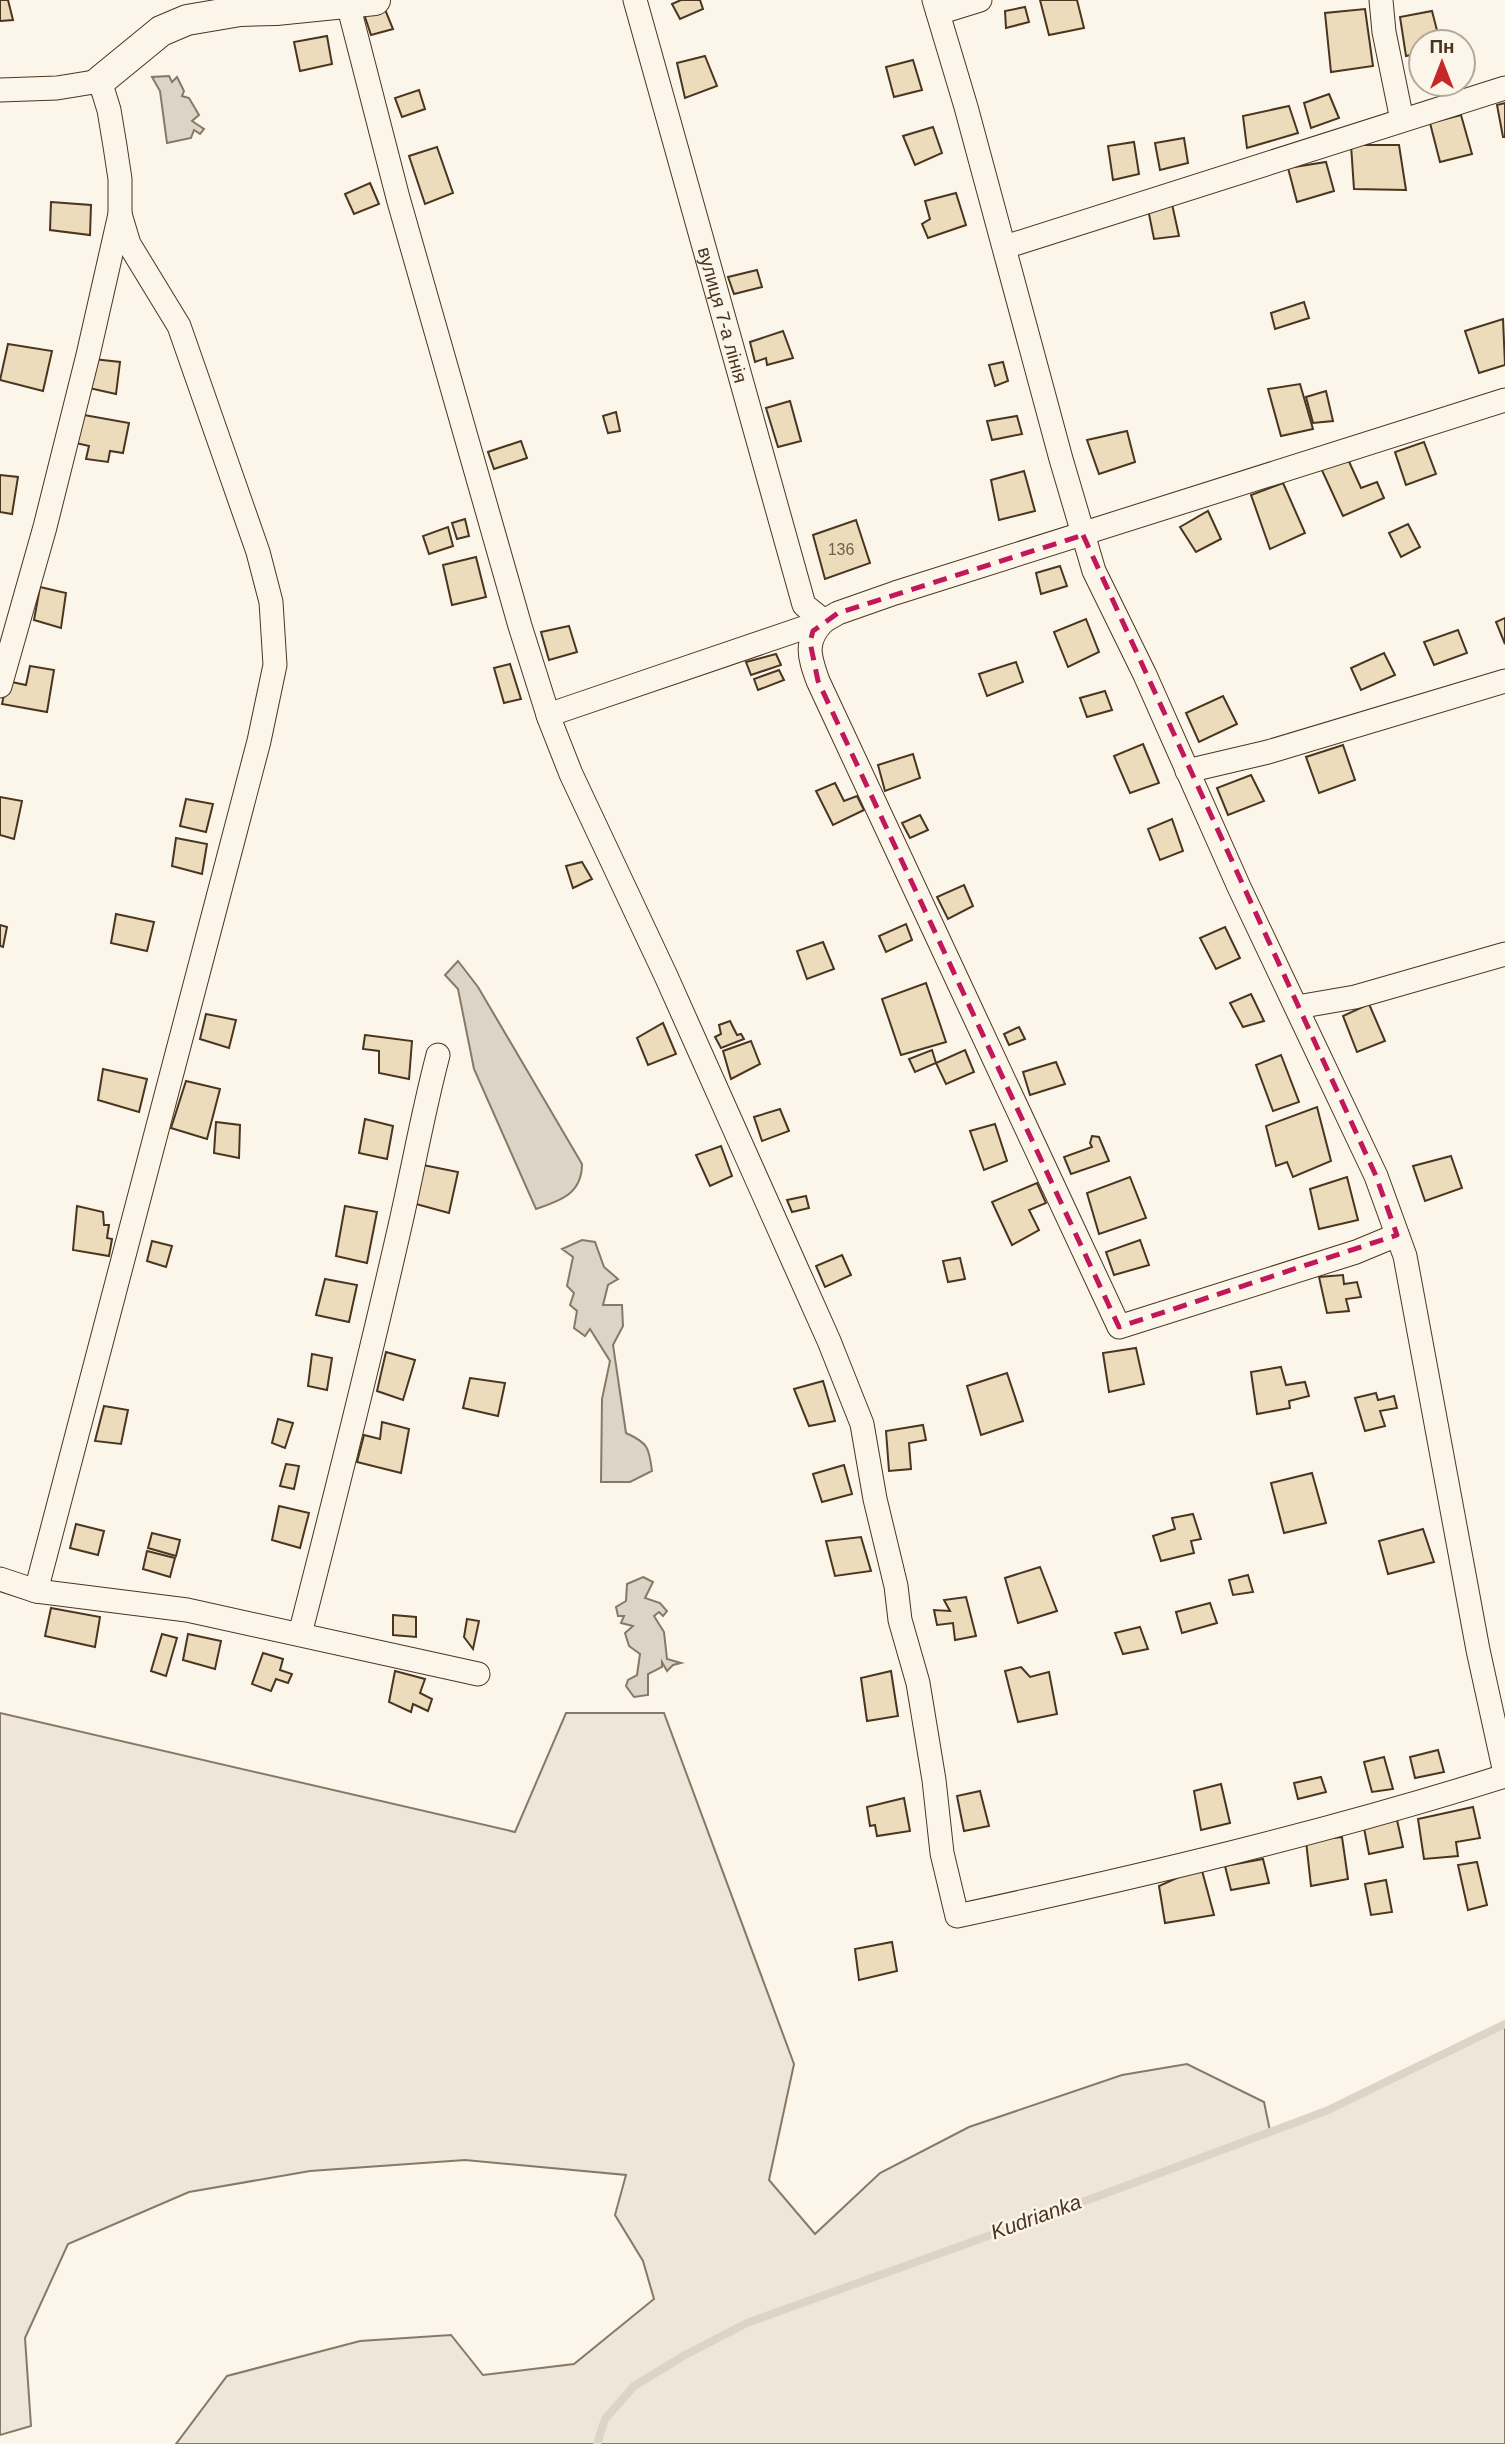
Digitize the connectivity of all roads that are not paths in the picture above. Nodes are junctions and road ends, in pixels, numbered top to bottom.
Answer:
1 (635, 0) edge
2 (980, 0) edge
3 (1381, 0) edge
4 (361, 2) edge
5 (936, 7) edge
6 (209, 8) edge
7 (100, 81) junction
8 (1505, 88) edge
9 (0, 90) edge
10 (1402, 120) junction
11 (120, 214) junction
12 (1005, 247) junction
13 (1505, 400) edge
14 (1083, 535) junction
15 (824, 621) junction
16 (1505, 681) edge
17 (0, 686) edge
18 (548, 715) junction
19 (1187, 771) junction
20 (1505, 954) edge
21 (1297, 1007) junction
22 (438, 1055) dead end
23 (1397, 1235) junction
24 (0, 1579) edge
25 (36, 1591) junction
26 (300, 1634) junction
27 (478, 1674) dead end
28 (1505, 1774) edge

1 - 15 street, вулиця 7-а лінія
2 - 5 street
3 - 10 street
4 - 6 street
4 - 18 street
5 - 12 street
6 - 7 street
7 - 9 street
7 - 11 street
8 - 10 street
10 - 12 street
11 - 17 street
11 - 25 street
12 - 14 street
13 - 14 street
14 - 15 street
14 - 19 street
15 - 18 street
15 - 23 street
16 - 19 street
18 - 28 street
19 - 21 street
20 - 21 street
21 - 23 street
22 - 26 street
23 - 28 street
24 - 25 street
25 - 26 street
26 - 27 street

